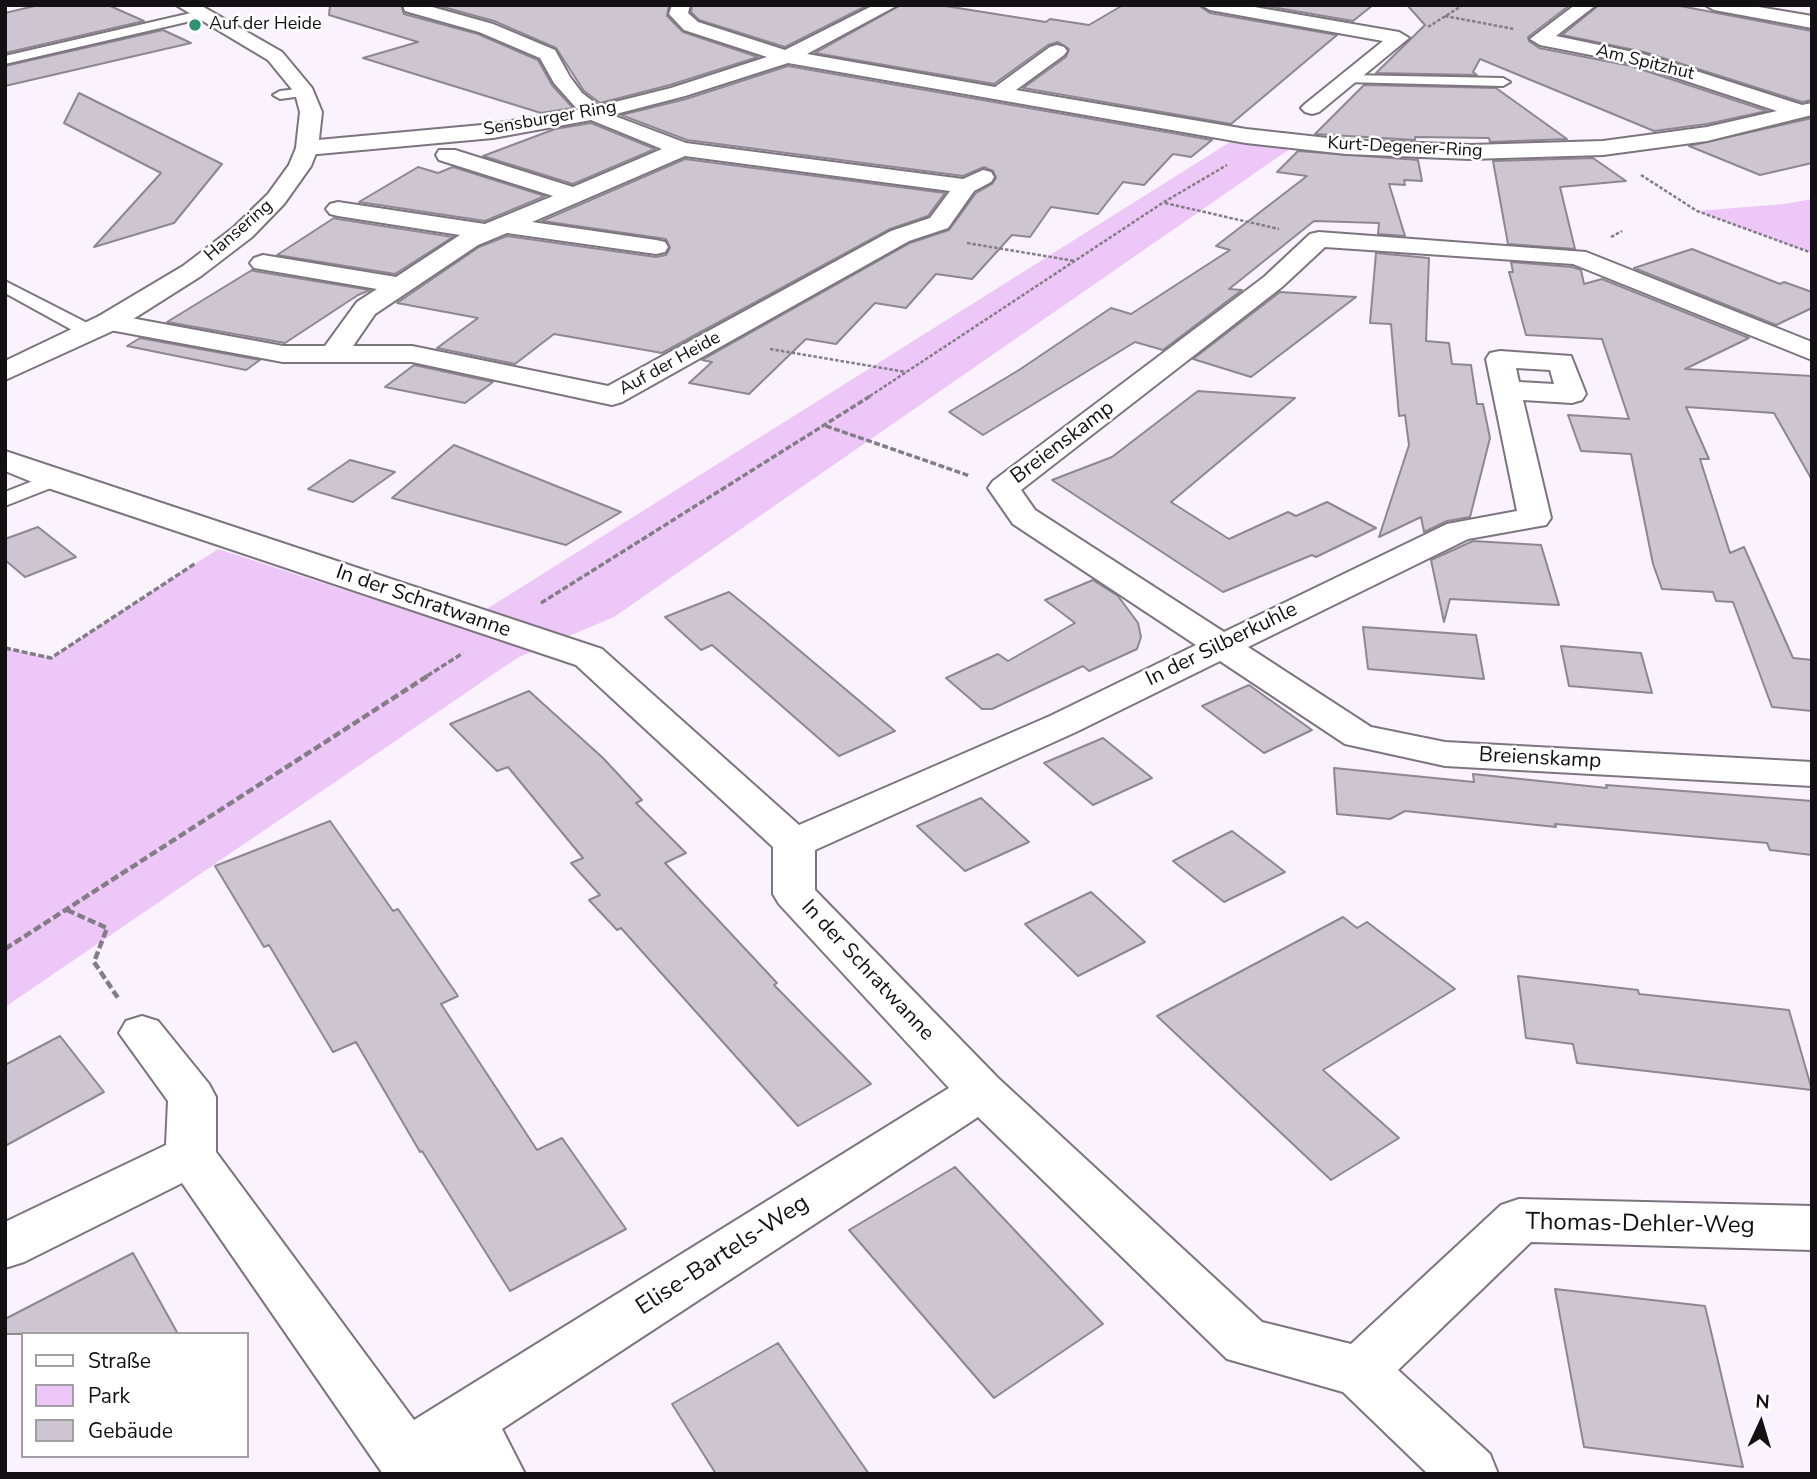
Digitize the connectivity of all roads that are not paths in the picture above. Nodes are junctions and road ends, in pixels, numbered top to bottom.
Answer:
1 (681, 5) edge
2 (889, 5) edge
3 (1210, 5) edge
4 (1587, 5) edge
5 (1714, 5) edge
6 (411, 6) edge
7 (195, 10) edge
8 (1343, 11) dead end
9 (1812, 22) edge
10 (1322, 23) junction
11 (1057, 51) dead end
12 (787, 57) junction
13 (5, 60) edge
14 (1349, 79) junction
15 (1503, 82) dead end
16 (305, 92) junction
17 (998, 94) junction
18 (280, 95) dead end
19 (1312, 108) dead end
20 (1807, 111) edge
21 (595, 113) junction
22 (307, 148) junction
23 (682, 149) junction
24 (447, 155) dead end
25 (575, 195) junction
26 (338, 209) dead end
27 (496, 229) junction
28 (656, 247) dead end
29 (262, 263) dead end
30 (399, 285) junction
31 (5, 286) edge
32 (100, 327) junction
33 (1812, 352) edge
34 (333, 354) junction
35 (5, 372) edge
36 (1508, 390) dead end
37 (5, 460) edge
38 (54, 479) junction
39 (5, 500) edge
40 (1222, 645) junction
41 (1812, 774) edge
42 (794, 842) junction
43 (142, 1033) road end
44 (981, 1091) junction
45 (191, 1156) junction
46 (1812, 1228) edge
47 (5, 1247) edge
48 (1360, 1371) junction
49 (466, 1420) junction
50 (433, 1474) edge
51 (496, 1474) edge
52 (1469, 1474) edge

1 - 12 street
2 - 12 street, Sensburger Ring
3 - 10 street
4 - 20 street, Am Spitzhut
5 - 9 street
6 - 21 street, Auf der Heide
7 - 13 lane
7 - 16 street
8 - 10 street
10 - 14 street
11 - 17 street
12 - 17 street, Kurt-Degener-Ring
12 - 21 street, Sensburger Ring
14 - 15 lane
14 - 19 street
16 - 18 lane
16 - 22 street, Hansering
17 - 20 street, Kurt-Degener-Ring
21 - 22 street, Sensburger Ring
21 - 23 street, Auf der Heide
22 - 32 street, Hansering
23 - 25 street
23 - 34 street, Auf der Heide
24 - 25 street
25 - 27 street
26 - 27 street
27 - 28 street
27 - 30 street
29 - 30 street
30 - 34 street
31 - 32 lane
32 - 34 street, Auf der Heide
32 - 35 street, Hansering
33 - 40 street, Breienskamp
36 - 40 street, In der Silberkuhle
37 - 38 street, In der Schratwanne
38 - 39 lane
38 - 42 street, In der Schratwanne
40 - 41 street, Breienskamp
40 - 42 street, In der Silberkuhle
42 - 44 street, In der Schratwanne
43 - 45 street
44 - 48 street, In der Schratwanne
44 - 49 street, Elise-Bartels-Weg
45 - 47 street
45 - 49 street, Elise-Bartels-Weg
46 - 48 street, Thomas-Dehler-Weg
48 - 52 street, In der Schratwanne
49 - 50 street, Elise-Bartels-Weg
49 - 51 street

